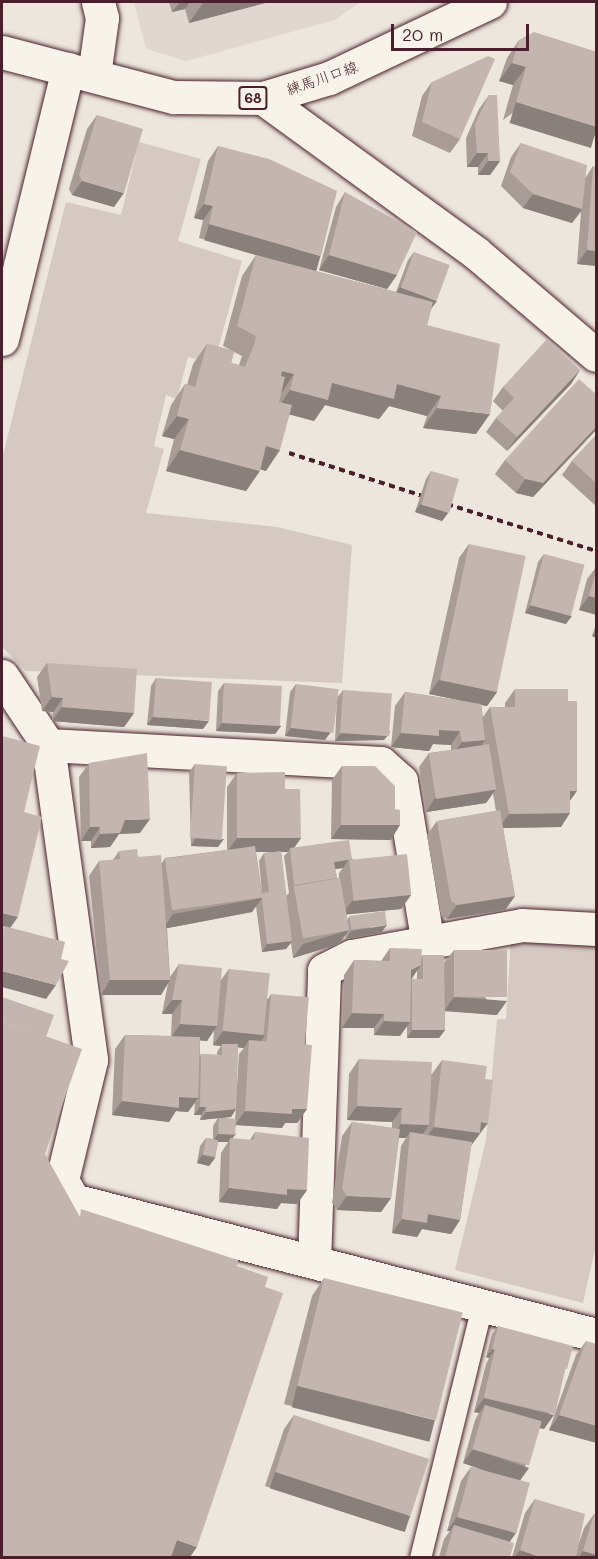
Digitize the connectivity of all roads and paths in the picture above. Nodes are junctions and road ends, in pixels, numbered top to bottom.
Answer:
1 (98, 2) edge
2 (490, 2) edge
3 (2, 52) edge
4 (81, 72) junction
5 (263, 98) junction
6 (2, 339) edge
7 (597, 355) edge
8 (289, 453) edge
9 (426, 497) edge
10 (437, 500) edge
11 (597, 551) edge
12 (2, 676) edge
13 (48, 745) junction
14 (597, 929) edge
15 (428, 944) junction
16 (314, 1262) junction
17 (482, 1305) junction
18 (597, 1335) edge
19 (420, 1557) edge

1 - 4 street
2 - 5 street, 練馬川口線 / 68
3 - 4 street, 練馬川口線 / 68
4 - 5 street, 練馬川口線 / 68
4 - 6 street
5 - 7 street
8 - 9 path
10 - 11 path
12 - 13 street
13 - 15 street
13 - 16 street
14 - 15 street
15 - 16 street
16 - 17 street
17 - 18 street
17 - 19 lane

